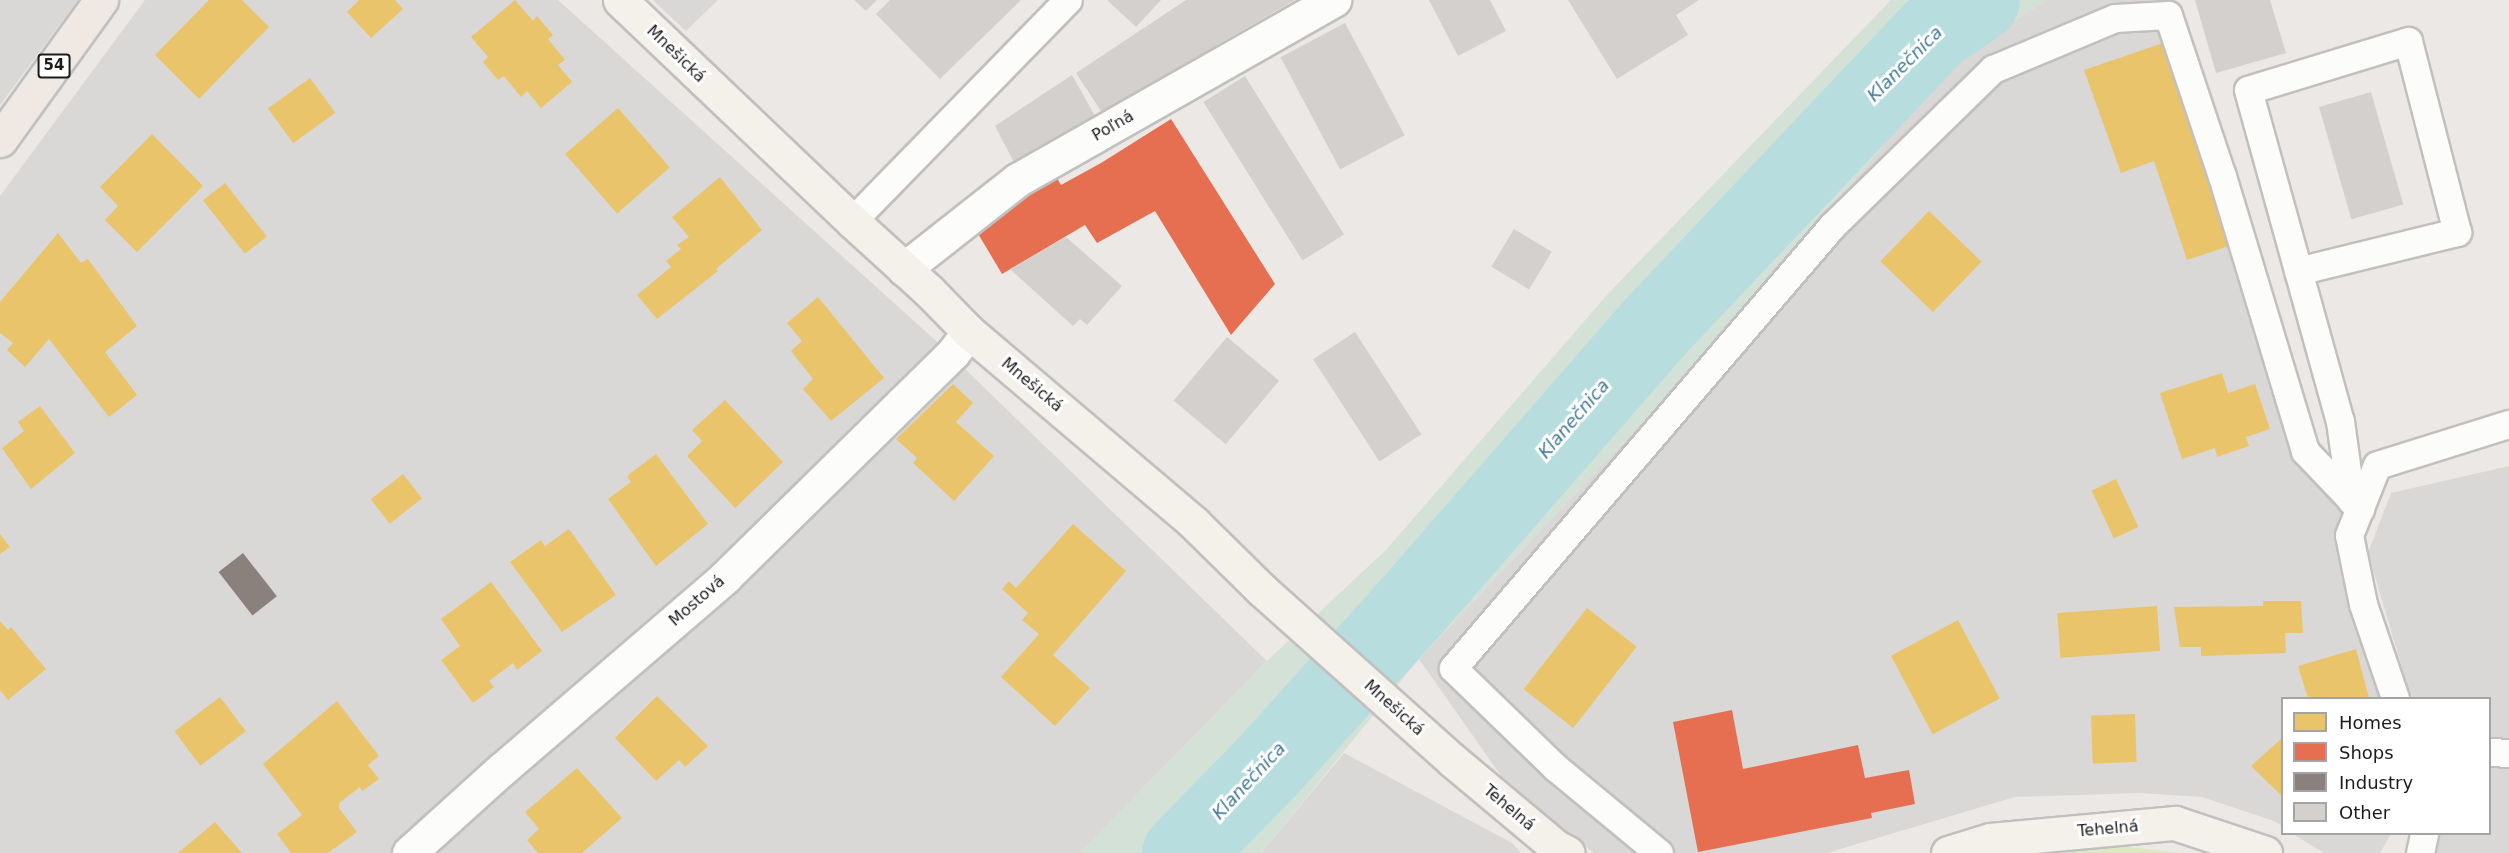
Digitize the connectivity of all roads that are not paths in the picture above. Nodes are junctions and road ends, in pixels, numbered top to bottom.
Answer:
1 (101, 0) edge
2 (620, 0) edge
3 (1068, 0) edge
4 (1334, 0) edge
5 (0, 140) edge
6 (852, 221) junction
7 (904, 269) junction
8 (2298, 271) junction
9 (969, 332) junction
10 (2509, 424) edge
11 (2355, 504) junction
12 (2394, 697) edge
13 (2491, 752) edge
14 (2509, 753) edge
15 (1452, 760) joint
16 (2424, 835) edge
17 (409, 853) edge
18 (1568, 853) edge
19 (1659, 853) edge
20 (1948, 853) edge
21 (2265, 853) edge
22 (2420, 853) edge

1 - 5 main road, 54
2 - 6 street, Mnešická
3 - 6 lane
4 - 7 street, Poľná
6 - 7 street, Mnešická
7 - 9 street, Mnešická
8 - 8 lane
8 - 11 lane
9 - 15 street, Mnešická
9 - 17 street, Mostová
10 - 11 lane
11 - 12 lane
11 - 19 lane
13 - 14 lane
15 - 18 street, Tehelná
16 - 22 lane
20 - 21 street, Tehelná

